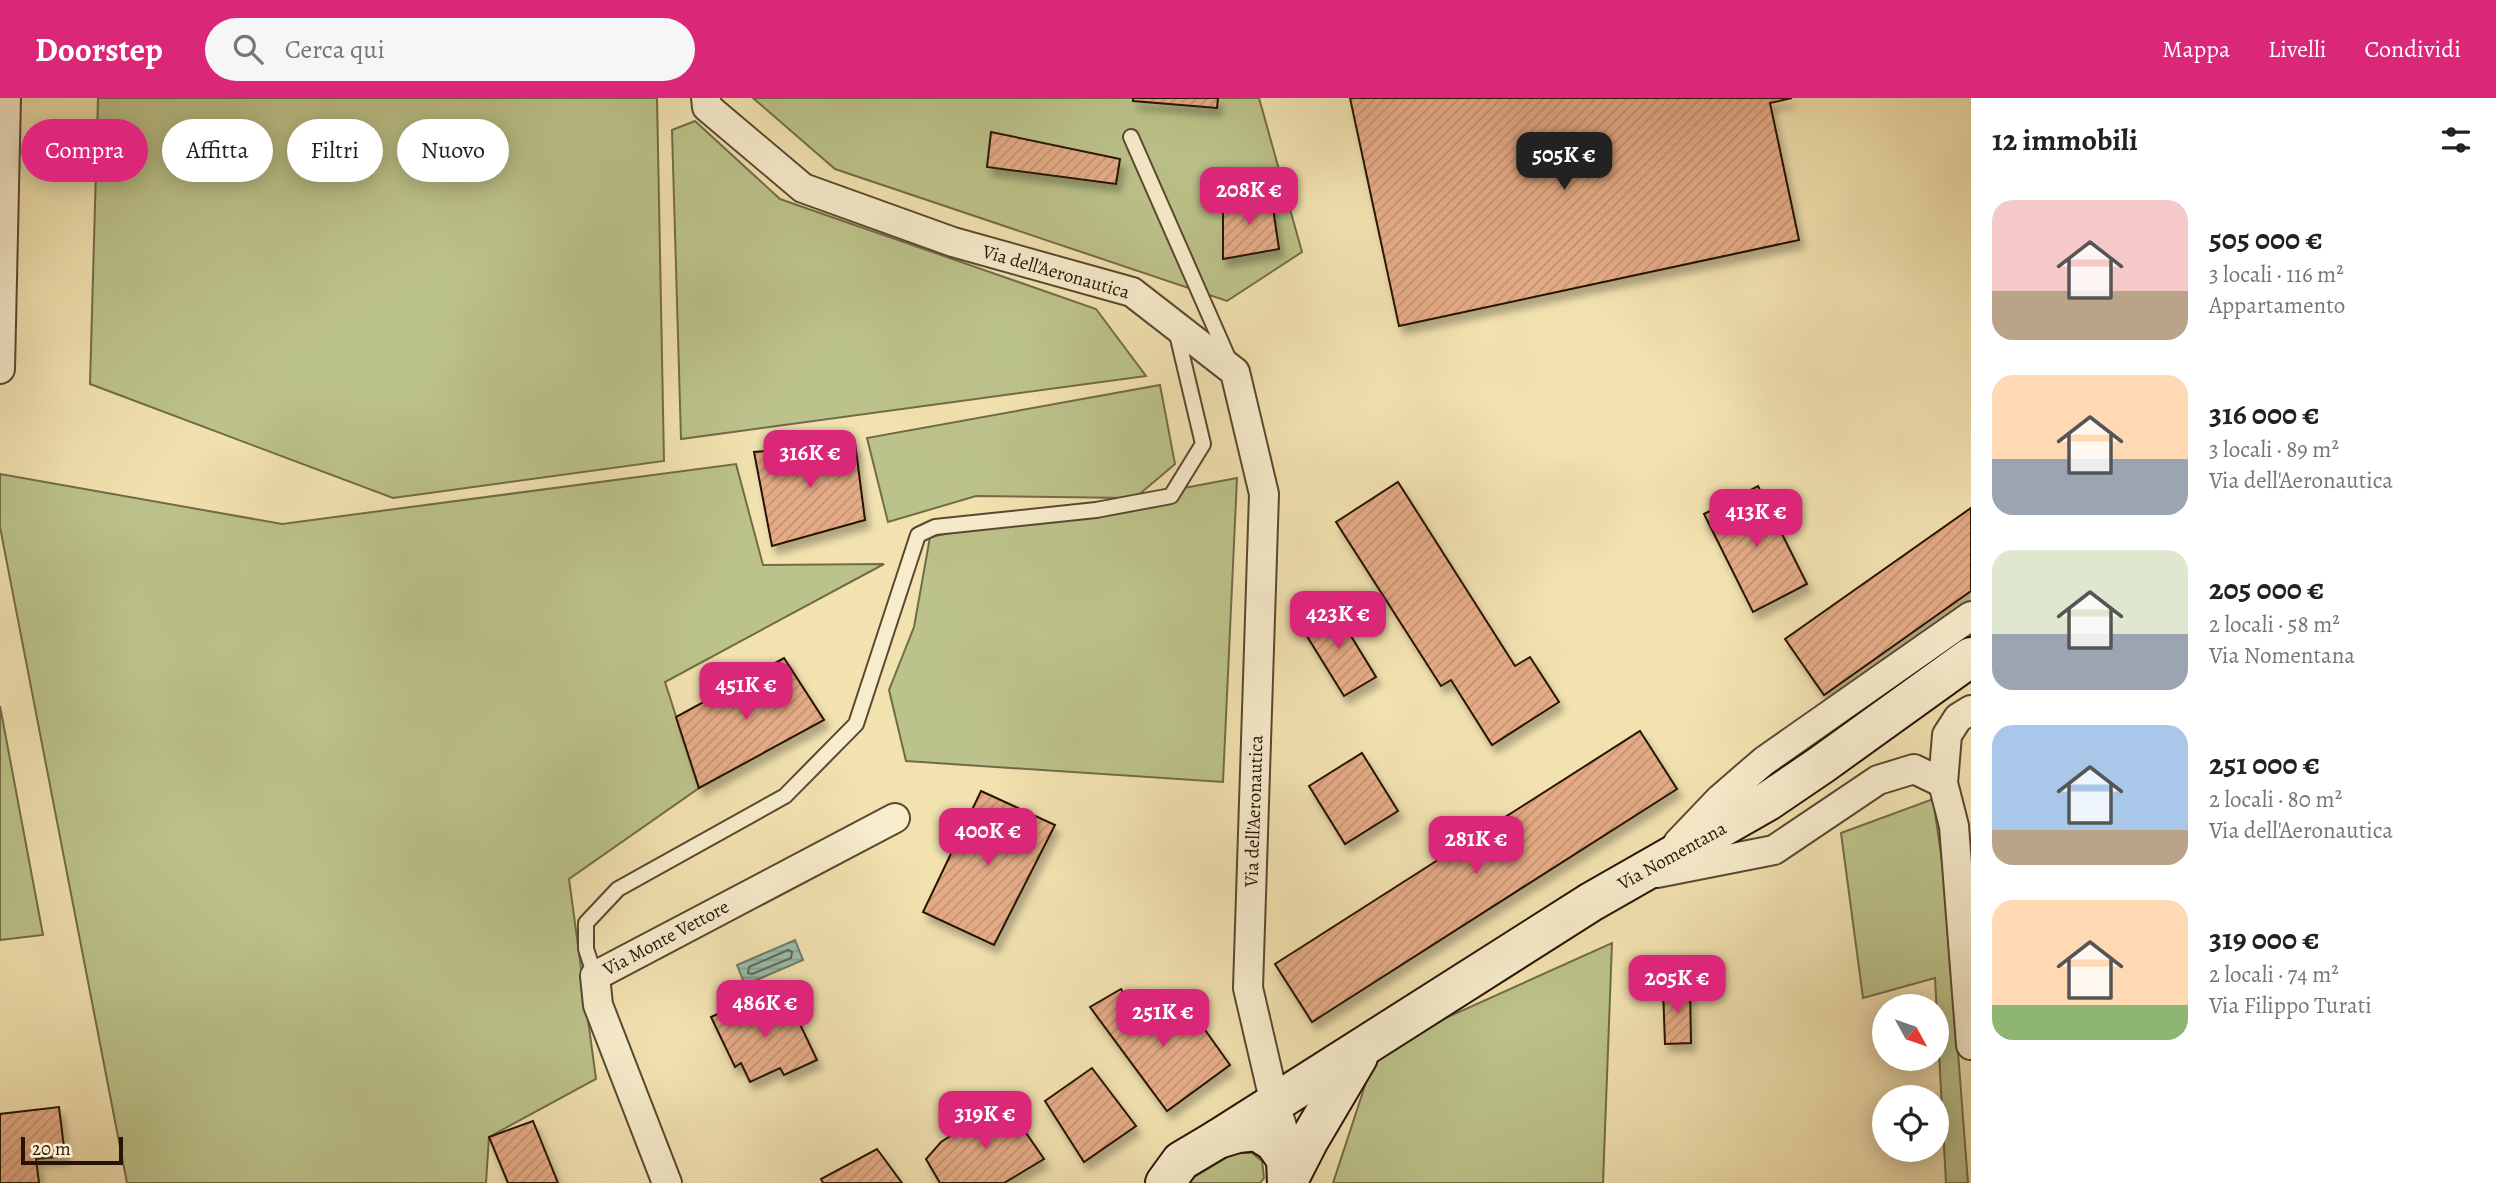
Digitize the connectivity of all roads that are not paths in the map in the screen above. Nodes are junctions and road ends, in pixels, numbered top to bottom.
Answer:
1 (6, 98) edge
2 (706, 98) edge
3 (1131, 137) dead end
4 (1175, 326) junction
5 (0, 369) edge
6 (1235, 372) junction
7 (1971, 616) edge
8 (1971, 657) edge
9 (1971, 710) edge
10 (1943, 783) junction
11 (895, 818) dead end
12 (1664, 859) junction
13 (1629, 878) junction
14 (595, 976) junction
15 (1366, 1045) junction
16 (1971, 1045) edge
17 (1275, 1104) junction
18 (1218, 1139) junction
19 (1286, 1171) edge
20 (1173, 1172) edge
21 (667, 1183) edge
22 (1145, 1183) edge

1 - 5 street
2 - 4 street, Via dell'Aeronautica
3 - 6 lane
4 - 6 street, Via dell'Aeronautica
4 - 14 lane
6 - 17 street, Via dell'Aeronautica
7 - 12 street
8 - 12 main road, Via Nomentana
9 - 10 street
10 - 13 street
10 - 16 street
11 - 14 street, Via Monte Vettore
12 - 13 main road, Via Nomentana
13 - 15 main road, Via Nomentana
14 - 21 street, Via Monte Vettore
15 - 17 main road, Via Nomentana
15 - 19 main road, Via Nomentana
17 - 18 main road, Via Nomentana
17 - 19 street, Via dell'Aeronautica
18 - 19 main road
18 - 20 main road, Via Nomentana
20 - 22 main road, Via Nomentana

